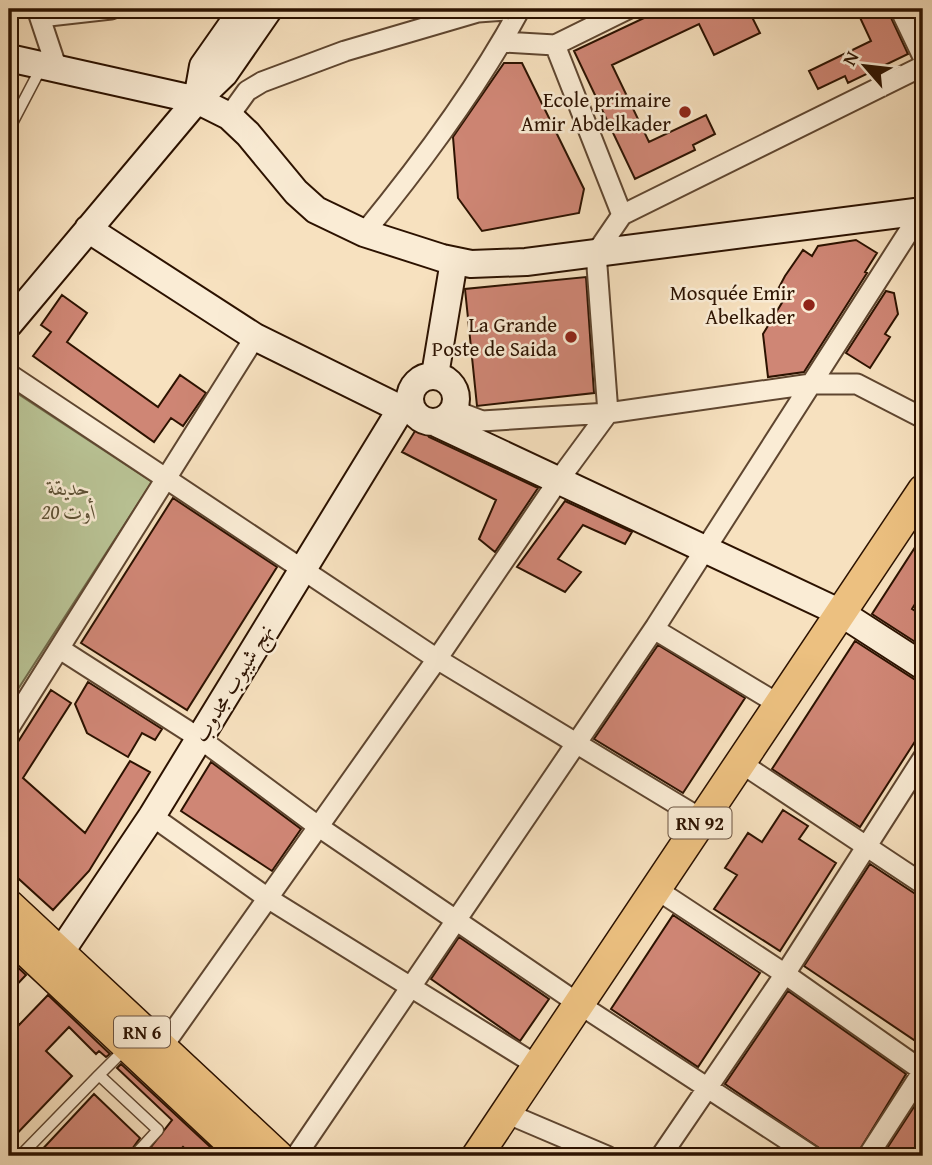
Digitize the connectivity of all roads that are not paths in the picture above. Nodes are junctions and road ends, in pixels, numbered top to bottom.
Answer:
1 (111, 9) edge
2 (243, 9) edge
3 (269, 9) edge
4 (520, 9) edge
5 (628, 9) edge
6 (900, 9) edge
7 (38, 13) edge
8 (502, 42) junction
9 (555, 45) junction
10 (923, 57) edge
11 (9, 58) edge
12 (923, 66) edge
13 (50, 68) junction
14 (197, 100) junction
15 (229, 116) junction
16 (9, 129) edge
17 (922, 211) edge
18 (622, 215) junction
19 (88, 229) junction
20 (364, 233) junction
21 (596, 253) junction
22 (454, 261) junction
23 (9, 324) edge
24 (255, 337) junction
25 (9, 374) edge
26 (435, 375) junction
27 (811, 384) junction
28 (423, 411) junction
29 (608, 414) junction
30 (923, 418) edge
31 (479, 432) junction
32 (167, 480) junction
33 (558, 481) junction
34 (923, 491) edge
35 (704, 551) junction
36 (301, 568) junction
37 (841, 613) junction
38 (653, 629) junction
39 (60, 649) junction
40 (437, 659) junction
41 (923, 666) edge
42 (779, 705) junction
43 (9, 728) edge
44 (199, 738) junction
45 (576, 741) junction
46 (923, 758) edge
47 (741, 763) junction
48 (152, 816) junction
49 (702, 820) junction
50 (319, 827) junction
51 (865, 845) junction
52 (923, 884) edge
53 (656, 890) junction
54 (269, 899) junction
55 (9, 905) edge
56 (455, 919) junction
57 (9, 935) edge
58 (54, 963) junction
59 (785, 974) junction
60 (410, 987) junction
61 (579, 1004) junction
62 (146, 1054) junction
63 (538, 1066) junction
64 (923, 1071) edge
65 (99, 1075) junction
66 (707, 1088) junction
67 (506, 1113) junction
68 (25, 1151) dead end
69 (134, 1156) edge
70 (245, 1156) edge
71 (278, 1156) edge
72 (296, 1156) edge
73 (477, 1156) edge
74 (607, 1156) edge
75 (661, 1156) edge
76 (812, 1156) edge
77 (868, 1156) edge

1 - 7 street
2 - 14 street
3 - 14 street
4 - 8 street
4 - 15 street
5 - 9 street
6 - 10 street
7 - 13 street
8 - 9 street
8 - 20 street
9 - 18 street
11 - 13 street
12 - 18 street
13 - 14 street
13 - 16 lane
14 - 15 street
14 - 19 street
15 - 20 street
17 - 21 street
17 - 27 street
18 - 21 street
19 - 23 street
19 - 24 street
20 - 22 street
21 - 22 street
21 - 29 street
22 - 26 street
24 - 28 street
24 - 32 street
25 - 32 street
26 - 28 street
26 - 28 street
27 - 29 street
27 - 30 street
27 - 35 street
28 - 31 street
28 - 36 street, نهج شيبوب مجدوب
29 - 31 street
29 - 33 street
31 - 33 street
32 - 36 street
32 - 39 street
33 - 35 street
33 - 40 street
34 - 37 main road, RN 92
35 - 37 street
35 - 38 street
36 - 40 street
36 - 44 street, نهج شيبوب مجدوب
37 - 41 street
37 - 42 main road, RN 92
38 - 42 street
38 - 45 street
39 - 43 street
39 - 44 street
40 - 45 street
40 - 50 street
42 - 47 main road, RN 92
44 - 48 street, نهج شيبوب مجدوب
44 - 50 street
45 - 49 street
45 - 56 street
46 - 51 street
47 - 49 main road, RN 92
47 - 51 street
48 - 54 street
48 - 58 street, نهج شيبوب مجدوب
49 - 53 main road, RN 92
50 - 54 street
50 - 56 street
51 - 52 street
51 - 59 street
53 - 59 street
53 - 61 main road, RN 92
54 - 60 street
54 - 62 street
55 - 58 main road, RN 6
56 - 60 street
56 - 61 street
57 - 58 main road, RN 6
58 - 62 main road, RN 6
59 - 64 street
59 - 66 street
60 - 63 street
60 - 72 street
61 - 63 main road, RN 92
61 - 66 street
62 - 65 lane
62 - 70 main road, RN 6
62 - 71 main road, RN 6
63 - 67 main road, RN 92
64 - 77 street
65 - 68 lane
65 - 69 lane
66 - 75 street
66 - 76 street
67 - 73 main road, RN 92
67 - 74 street

